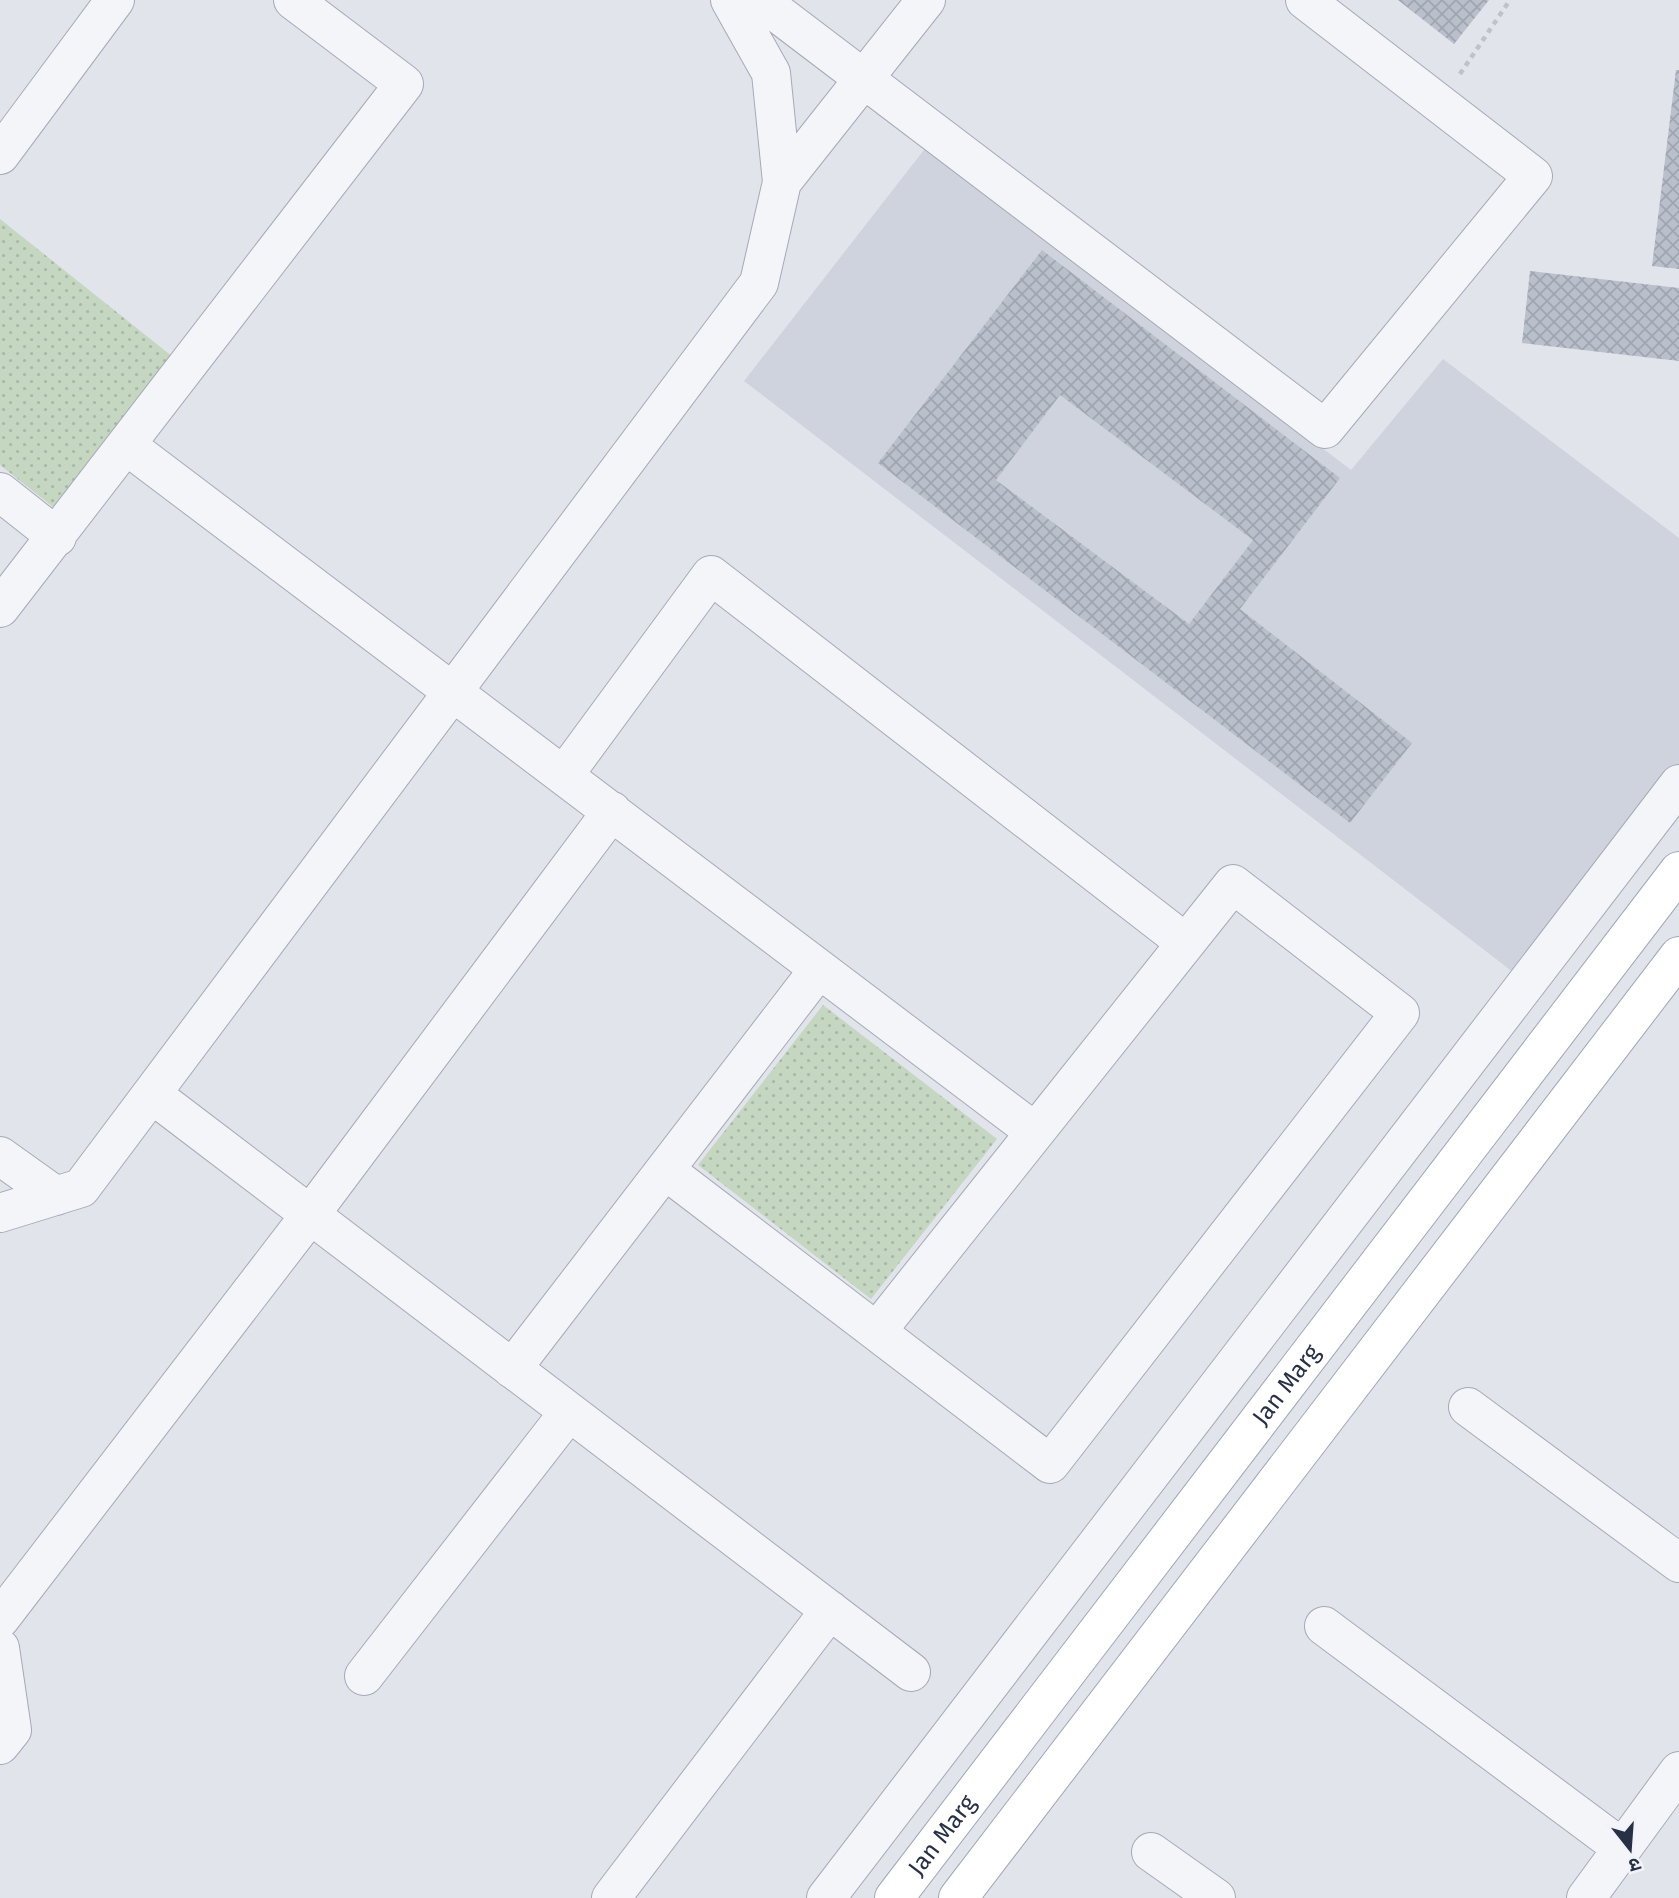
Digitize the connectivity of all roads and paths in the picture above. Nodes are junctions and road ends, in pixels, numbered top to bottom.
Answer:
1 (115, 0) edge
2 (293, 0) edge
3 (730, 0) edge
4 (760, 0) edge
5 (926, 0) edge
6 (1305, 0) edge
7 (1510, 0) edge
8 (863, 79) junction
9 (1440, 104) junction
10 (0, 155) edge
11 (782, 182) junction
12 (126, 445) junction
13 (0, 492) edge
14 (57, 537) junction
15 (0, 608) edge
16 (455, 691) junction
17 (564, 775) junction
18 (1679, 784) edge
19 (612, 811) junction
20 (1679, 871) edge
21 (1186, 943) junction
22 (1679, 956) edge
23 (819, 969) junction
24 (153, 1095) junction
25 (1035, 1132) junction
26 (0, 1156) edge
27 (665, 1170) junction
28 (56, 1196) junction
29 (0, 1213) edge
30 (310, 1215) junction
31 (877, 1332) junction
32 (512, 1369) junction
33 (1468, 1407) dead end
34 (569, 1412) junction
35 (1679, 1563) edge
36 (830, 1610) junction
37 (0, 1619) edge
38 (1324, 1626) dead end
39 (0, 1648) edge
40 (911, 1672) dead end
41 (364, 1676) dead end
42 (0, 1745) edge
43 (1679, 1771) edge
44 (1622, 1848) junction
45 (1152, 1852) dead end
46 (611, 1898) edge
47 (826, 1898) edge
48 (894, 1898) edge
49 (958, 1898) edge
50 (1216, 1898) edge
51 (1586, 1898) edge

1 - 10 street
2 - 12 street
3 - 11 street
4 - 8 street
5 - 8 street
6 - 9 street
7 - 9 path
8 - 9 street
8 - 11 street
11 - 16 street
12 - 14 street
12 - 16 street
13 - 14 street
14 - 15 street
16 - 17 street
16 - 24 street
17 - 19 street
17 - 21 street
18 - 47 street
19 - 23 street
19 - 30 street
20 - 48 main road, Jan Marg
21 - 25 street
21 - 31 street
22 - 49 main road, Jan Marg
23 - 25 street
23 - 27 street
24 - 28 street
24 - 30 street
25 - 31 street
26 - 28 street
27 - 31 street
27 - 32 street
28 - 29 street
30 - 32 street
30 - 37 street
32 - 34 street
33 - 35 street
34 - 36 street
34 - 41 street
36 - 40 street
36 - 46 street
38 - 44 street
39 - 42 street
43 - 44 street
44 - 51 street
45 - 50 street

